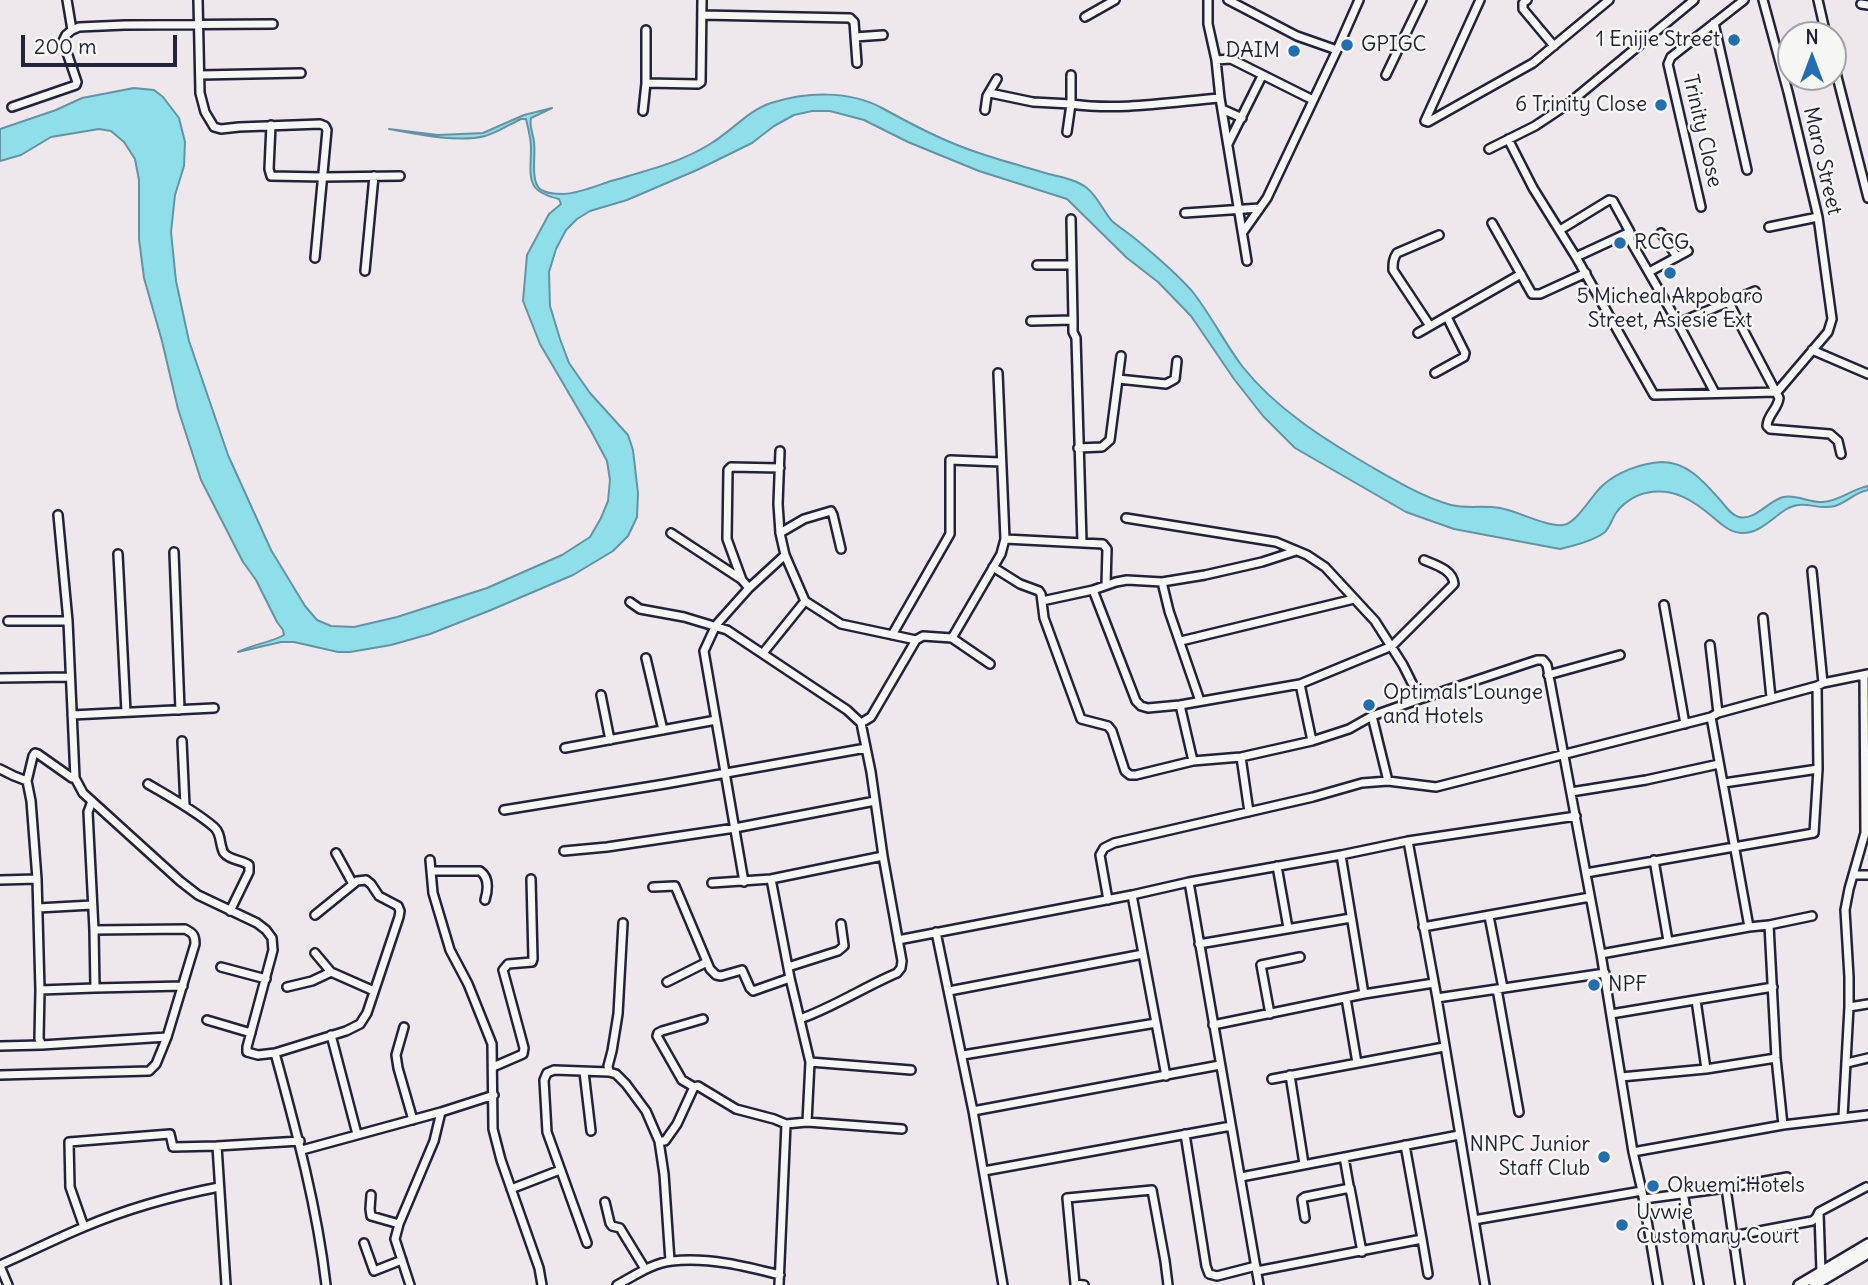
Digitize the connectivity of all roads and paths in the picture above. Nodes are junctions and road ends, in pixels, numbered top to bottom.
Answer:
1 (67, 0) edge
2 (198, 0) edge
3 (702, 0) edge
4 (1115, 0) edge
5 (1208, 0) edge
6 (1228, 0) edge
7 (1422, 0) edge
8 (1480, 0) edge
9 (1527, 0) edge
10 (1609, 0) edge
11 (1694, 0) edge
12 (1744, 0) edge
13 (1763, 0) edge
14 (1818, 0) edge
15 (1357, 1) edge
16 (702, 15) junction
17 (1085, 17) dead end
18 (1823, 21) edge
19 (1714, 23) junction
20 (273, 24) dead end
21 (199, 25) junction
22 (72, 30) junction
23 (646, 30) dead end
24 (883, 35) dead end
25 (855, 37) junction
26 (1554, 46) junction
27 (1337, 50) junction
28 (1216, 60) junction
29 (857, 63) dead end
30 (301, 74) dead end
31 (200, 75) junction
32 (1071, 75) dead end
33 (1386, 75) dead end
34 (1262, 76) junction
35 (997, 79) dead end
36 (646, 83) junction
37 (1841, 91) edge
38 (990, 93) junction
39 (1220, 98) junction
40 (1313, 100) junction
41 (1071, 104) junction
42 (12, 107) dead end
43 (1222, 108) junction
44 (985, 110) dead end
45 (643, 111) dead end
46 (1242, 118) junction
47 (271, 125) junction
48 (1067, 132) dead end
49 (1508, 139) junction
50 (1228, 144) junction
51 (1489, 149) dead end
52 (1747, 170) dead end
53 (374, 176) junction
54 (400, 176) dead end
55 (323, 177) junction
56 (1868, 198) edge
57 (1702, 207) dead end
58 (1260, 208) junction
59 (1240, 210) junction
60 (1185, 213) dead end
61 (1818, 217) junction
62 (1071, 219) dead end
63 (1492, 223) dead end
64 (1769, 227) dead end
65 (1560, 230) junction
66 (1243, 232) junction
67 (1630, 232) junction
68 (1661, 233) dead end
69 (1439, 234) dead end
70 (1688, 251) dead end
71 (1576, 257) junction
72 (1677, 257) junction
73 (315, 258) dead end
74 (1247, 261) dead end
75 (1037, 265) dead end
76 (1071, 265) junction
77 (365, 271) dead end
78 (1648, 272) junction
79 (1586, 273) junction
80 (1521, 274) junction
81 (1755, 291) dead end
82 (1728, 302) junction
83 (1447, 317) junction
84 (1073, 320) junction
85 (1031, 321) dead end
86 (1678, 323) junction
87 (1430, 326) junction
88 (1418, 333) dead end
89 (1812, 351) junction
90 (1121, 356) dead end
91 (1177, 361) dead end
92 (998, 373) dead end
93 (1435, 373) dead end
94 (1868, 374) edge
95 (1118, 379) junction
96 (1777, 392) junction
97 (1716, 393) junction
98 (1078, 448) junction
99 (780, 451) dead end
100 (1841, 454) dead end
101 (1001, 462) junction
102 (780, 468) junction
103 (58, 515) dead end
104 (1126, 518) dead end
105 (671, 533) dead end
106 (780, 533) junction
107 (1005, 539) junction
108 (1082, 542) junction
109 (841, 549) dead end
110 (1297, 551) junction
111 (174, 552) dead end
112 (118, 555) dead end
113 (785, 555) junction
114 (1424, 560) dead end
115 (993, 567) junction
116 (1812, 571) dead end
117 (742, 580) junction
118 (1162, 582) junction
119 (1106, 585) junction
120 (749, 588) junction
121 (1093, 590) junction
122 (1353, 599) junction
123 (805, 601) junction
124 (1042, 601) junction
125 (630, 602) dead end
126 (1664, 604) dead end
127 (1763, 618) dead end
128 (8, 621) dead end
129 (68, 621) junction
130 (716, 625) junction
131 (892, 635) junction
132 (952, 638) junction
133 (916, 640) junction
134 (1181, 641) junction
135 (1710, 645) dead end
136 (1392, 646) junction
137 (764, 653) junction
138 (1620, 655) dead end
139 (646, 658) dead end
140 (990, 664) dead end
141 (1548, 675) junction
142 (1866, 675) edge
143 (70, 677) junction
144 (0, 678) edge
145 (1300, 684) junction
146 (1820, 684) junction
147 (601, 695) dead end
148 (1771, 698) junction
149 (1420, 699) junction
150 (1200, 701) junction
151 (1180, 705) junction
152 (214, 708) dead end
153 (180, 710) junction
154 (126, 712) junction
155 (72, 715) junction
156 (1715, 715) junction
157 (1372, 716) junction
158 (716, 720) junction
159 (860, 723) junction
160 (1685, 724) junction
161 (663, 730) junction
162 (610, 740) junction
163 (182, 741) dead end
164 (1312, 741) junction
165 (1866, 742) edge
166 (565, 748) dead end
167 (866, 748) junction
168 (1565, 754) junction
169 (1241, 757) junction
170 (1193, 761) junction
171 (1720, 764) junction
172 (0, 769) edge
173 (1818, 769) junction
174 (725, 773) junction
175 (75, 778) junction
176 (27, 780) junction
177 (1388, 781) junction
178 (1724, 783) junction
179 (148, 784) dead end
180 (1572, 792) junction
181 (92, 801) junction
182 (875, 801) junction
183 (186, 806) junction
184 (504, 810) dead end
185 (1249, 812) junction
186 (1576, 816) junction
187 (735, 828) junction
188 (1408, 841) junction
189 (1735, 846) junction
190 (564, 851) dead end
191 (336, 853) dead end
192 (1341, 855) junction
193 (883, 856) junction
194 (430, 860) dead end
195 (1654, 860) junction
196 (1276, 866) junction
197 (431, 871) junction
198 (1586, 873) junction
199 (1853, 875) junction
200 (1868, 875) edge
201 (37, 879) junction
202 (531, 879) dead end
203 (771, 879) junction
204 (0, 880) edge
205 (1189, 881) junction
206 (744, 882) junction
207 (712, 883) dead end
208 (353, 884) junction
209 (653, 887) dead end
210 (1132, 895) junction
211 (1590, 897) junction
212 (485, 900) dead end
213 (1108, 900) junction
214 (92, 905) junction
215 (38, 908) junction
216 (230, 911) junction
217 (316, 915) dead end
218 (1489, 916) junction
219 (1812, 916) dead end
220 (1351, 918) junction
221 (623, 923) dead end
222 (841, 924) dead end
223 (1769, 925) junction
224 (1423, 927) junction
225 (1749, 927) junction
226 (1288, 928) junction
227 (94, 930) junction
228 (936, 932) junction
229 (898, 940) junction
230 (1668, 941) junction
231 (1199, 944) junction
232 (315, 953) dead end
233 (1143, 954) junction
234 (1601, 954) junction
235 (1300, 957) dead end
236 (707, 962) junction
237 (221, 967) dead end
238 (788, 967) junction
239 (331, 972) junction
240 (1605, 973) junction
241 (790, 978) junction
242 (265, 979) junction
243 (667, 982) dead end
244 (1434, 983) junction
245 (183, 986) junction
246 (287, 987) dead end
247 (1773, 987) junction
248 (95, 988) junction
249 (1500, 988) junction
250 (40, 990) junction
251 (374, 991) junction
252 (949, 991) junction
253 (1364, 994) junction
254 (1346, 998) junction
255 (1437, 998) junction
256 (1696, 1000) junction
257 (1868, 1004) edge
258 (1849, 1007) junction
259 (1270, 1014) junction
260 (1611, 1014) junction
261 (703, 1019) dead end
262 (800, 1019) junction
263 (207, 1020) dead end
264 (1156, 1023) junction
265 (1213, 1025) junction
266 (404, 1027) dead end
267 (251, 1033) junction
268 (331, 1035) junction
269 (167, 1037) junction
270 (42, 1045) junction
271 (0, 1046) edge
272 (1444, 1047) junction
273 (275, 1053) junction
274 (963, 1055) junction
275 (1776, 1058) junction
276 (1868, 1058) edge
277 (810, 1062) junction
278 (1357, 1063) junction
279 (1847, 1063) junction
280 (1220, 1065) junction
281 (493, 1067) junction
282 (1706, 1069) junction
283 (911, 1070) dead end
284 (584, 1072) junction
285 (609, 1072) junction
286 (0, 1075) edge
287 (1290, 1075) junction
288 (1166, 1076) junction
289 (1621, 1077) junction
290 (1272, 1079) dead end
291 (694, 1087) junction
292 (494, 1095) junction
293 (973, 1111) junction
294 (441, 1112) junction
295 (1519, 1112) dead end
296 (1868, 1115) edge
297 (1843, 1117) junction
298 (413, 1120) junction
299 (807, 1122) junction
300 (786, 1124) junction
301 (1783, 1125) junction
302 (1231, 1126) junction
303 (902, 1129) dead end
304 (592, 1130) dead end
305 (357, 1134) junction
306 (1185, 1134) junction
307 (1459, 1135) junction
308 (300, 1141) junction
309 (659, 1141) junction
310 (1405, 1145) junction
311 (217, 1146) junction
312 (302, 1150) junction
313 (1633, 1152) junction
314 (1344, 1157) junction
315 (1304, 1164) junction
316 (560, 1170) junction
317 (984, 1171) junction
318 (1241, 1177) junction
319 (1787, 1177) dead end
320 (1866, 1186) dead end
321 (219, 1187) junction
322 (1726, 1188) junction
323 (512, 1189) junction
324 (1683, 1192) junction
325 (371, 1195) dead end
326 (1351, 1195) junction
327 (1643, 1195) junction
328 (605, 1202) dead end
329 (1819, 1212) junction
330 (1305, 1218) dead end
331 (1474, 1220) junction
332 (398, 1224) junction
333 (84, 1227) junction
334 (1733, 1236) junction
335 (1422, 1239) junction
336 (587, 1242) dead end
337 (364, 1243) dead end
338 (1867, 1248) edge
339 (1362, 1252) junction
340 (402, 1260) junction
341 (670, 1261) junction
342 (0, 1266) edge
343 (645, 1269) junction
344 (1256, 1269) junction
345 (1821, 1272) junction
346 (780, 1275) junction
347 (1428, 1275) dead end
348 (8, 1285) edge
349 (226, 1285) edge
350 (326, 1285) edge
351 (410, 1285) edge
352 (542, 1285) edge
353 (617, 1285) edge
354 (779, 1285) edge
355 (1003, 1285) edge
356 (1084, 1285) edge
357 (1168, 1285) edge
358 (1259, 1285) edge
359 (1485, 1285) edge
360 (1658, 1285) edge
361 (1699, 1285) edge
362 (1740, 1285) edge
363 (1799, 1285) edge
364 (1814, 1285) edge

1 - 22 street
2 - 21 street
3 - 16 street
4 - 17 street
5 - 28 street
6 - 27 street
7 - 33 street
8 - 26 street
9 - 26 street
10 - 26 street
11 - 49 street
12 - 19 street
13 - 61 street, Maro Street
14 - 18 street
15 - 27 street
16 - 25 street
16 - 36 street
19 - 52 street
19 - 57 street, Trinity Close
20 - 21 street
21 - 22 street
21 - 31 street
22 - 42 street
23 - 36 street
24 - 25 street
25 - 29 street
27 - 40 street
28 - 34 street
28 - 39 street
30 - 31 street
31 - 47 street
32 - 41 street
34 - 40 street
34 - 46 street
35 - 38 street
36 - 45 street
37 - 56 street
38 - 41 street
38 - 44 street
39 - 41 street
39 - 43 street
40 - 58 street
41 - 48 street
43 - 46 street
43 - 50 street
46 - 50 street
47 - 55 street
47 - 55 street
49 - 51 street
49 - 65 street
50 - 59 street
53 - 54 street
53 - 55 street
53 - 77 street
55 - 73 street
58 - 59 street
58 - 66 street
59 - 60 street
59 - 66 street
61 - 64 street
61 - 89 street, Maro Street
62 - 76 street
63 - 80 street
65 - 67 street
65 - 71 street
66 - 74 street
67 - 71 street
67 - 78 street
68 - 72 street
69 - 87 street
70 - 72 street
71 - 79 street
72 - 78 street
75 - 76 street
76 - 84 street
78 - 86 street
79 - 80 street
79 - 97 street
80 - 83 street
81 - 82 street
82 - 86 street
82 - 96 street
83 - 87 street
83 - 93 street
84 - 85 street
84 - 98 street
86 - 97 street
87 - 88 street
89 - 94 street
89 - 96 street
90 - 95 street
91 - 95 street
92 - 101 street
95 - 98 street
96 - 97 street
96 - 100 street
98 - 108 street
99 - 102 street
101 - 107 street
101 - 131 street
102 - 106 street
102 - 117 street
103 - 129 street
104 - 110 street
105 - 117 street
106 - 109 street
106 - 113 street
107 - 108 street
107 - 115 street
108 - 119 street
110 - 118 street
110 - 122 street
111 - 153 street
112 - 154 street
113 - 120 street
113 - 123 street
114 - 136 street
115 - 124 street
115 - 132 street
116 - 146 street
117 - 120 street
118 - 119 street
118 - 134 street
119 - 121 street
120 - 130 street
121 - 124 street
121 - 151 street
122 - 134 street
122 - 136 street
123 - 131 street
123 - 137 street
124 - 170 street
125 - 130 street
126 - 160 street
127 - 148 street
128 - 129 street
129 - 143 street
130 - 137 street
130 - 158 street
131 - 133 street
132 - 133 street
132 - 140 street
133 - 159 street
134 - 150 street
135 - 156 street
136 - 145 street
136 - 149 street
137 - 159 street
138 - 141 street
139 - 161 street
141 - 149 street
141 - 168 street
142 - 146 street
142 - 165 street
143 - 144 street
143 - 155 street
145 - 150 street
145 - 164 street
146 - 148 street
146 - 173 street
147 - 162 street
148 - 156 street
149 - 157 street
150 - 151 street
151 - 170 street
152 - 153 street
153 - 154 street
154 - 155 street
155 - 175 street
156 - 160 street
156 - 171 street
157 - 164 street
157 - 177 street
158 - 161 street
158 - 174 street
159 - 167 street
160 - 168 street
161 - 162 street
162 - 166 street
163 - 183 street
164 - 169 street
165 - 199 street
167 - 174 street
167 - 182 street
168 - 177 street
168 - 180 street
169 - 170 street
169 - 185 street
171 - 178 street
171 - 180 street
172 - 176 street
173 - 178 street
173 - 189 street
174 - 184 street
174 - 187 street
175 - 176 street
175 - 181 street
176 - 201 street
177 - 185 street
178 - 189 street
179 - 183 street
180 - 186 street
181 - 214 street
181 - 216 street
182 - 187 street
182 - 193 street
183 - 216 street
185 - 213 street
186 - 188 street
186 - 198 street
187 - 190 street
187 - 206 street
188 - 192 street
188 - 224 street
189 - 195 street
189 - 225 street
191 - 208 street
192 - 196 street
192 - 220 street
193 - 203 street
193 - 229 street
194 - 197 street
195 - 198 street
195 - 230 street
196 - 205 street
196 - 226 street
197 - 212 street
197 - 281 street
198 - 211 street
199 - 200 street
199 - 258 street
201 - 204 street
201 - 215 street
202 - 281 street
203 - 206 street
203 - 238 street
205 - 210 street
205 - 231 street
206 - 207 street
208 - 217 street
208 - 251 street
209 - 236 street
210 - 213 street
210 - 233 street
211 - 218 street
211 - 234 street
213 - 228 street
214 - 215 street
214 - 227 street
215 - 250 street
216 - 242 street
218 - 224 street
218 - 249 street
219 - 223 street
220 - 226 street
220 - 253 street
221 - 285 street
222 - 238 street
223 - 225 street
223 - 247 street
224 - 244 street
225 - 230 street
226 - 231 street
227 - 245 street
227 - 248 street
228 - 229 street
228 - 252 street
229 - 262 street
230 - 234 street
231 - 265 street
232 - 239 street
233 - 252 street
233 - 264 street
234 - 240 street
235 - 259 street
236 - 241 street
236 - 243 street
237 - 242 street
238 - 241 street
239 - 246 street
239 - 251 street
240 - 249 street
240 - 260 street
241 - 262 street
242 - 267 street
244 - 253 street
244 - 255 street
245 - 248 street
245 - 269 street
247 - 256 street
247 - 275 street
248 - 250 street
249 - 255 street
249 - 295 street
250 - 270 street
251 - 268 street
252 - 274 street
253 - 254 street
254 - 259 street
254 - 278 street
255 - 272 street
256 - 260 street
256 - 282 street
257 - 258 street
258 - 279 street
259 - 265 street
260 - 289 street
261 - 291 street
262 - 277 street
263 - 267 street
264 - 274 street
264 - 288 street
265 - 280 street
266 - 298 street
267 - 273 street
268 - 273 street
268 - 305 street
269 - 270 street
269 - 286 street
270 - 271 street
272 - 278 street
272 - 307 street
273 - 308 street
274 - 293 street
275 - 282 street
275 - 301 street
276 - 279 street
277 - 283 street
277 - 299 street
278 - 287 street
279 - 297 street
280 - 288 street
280 - 302 street
281 - 292 street
282 - 289 street
284 - 285 street
284 - 304 street
284 - 316 street
285 - 309 street
287 - 290 street
287 - 315 street
288 - 293 street
289 - 313 street
291 - 300 street
291 - 309 street
292 - 294 street
292 - 323 street
293 - 317 street
294 - 298 street
294 - 332 street
296 - 297 street
297 - 301 street
298 - 305 street
299 - 300 street
299 - 303 street
300 - 346 street
301 - 313 street
302 - 306 street
302 - 318 street
305 - 312 street
306 - 317 street
306 - 344 street
307 - 310 street
307 - 331 street
308 - 311 street
308 - 312 street
309 - 341 street
310 - 314 street
310 - 335 street
311 - 321 street
311 - 333 street
312 - 350 street
313 - 327 street
314 - 315 street
314 - 326 street
315 - 318 street
316 - 323 street
316 - 336 street
317 - 355 street
318 - 344 street
319 - 322 street
320 - 329 street
321 - 333 street
321 - 349 street
322 - 324 street
322 - 334 street
323 - 352 street
324 - 327 street
324 - 361 street
325 - 332 street
326 - 330 street
326 - 339 street
327 - 331 street
327 - 360 street
328 - 343 street
329 - 334 street
329 - 345 street
331 - 359 street
332 - 340 street
333 - 342 street
334 - 362 street
335 - 339 street
335 - 347 street
337 - 340 street
338 - 345 main road
338 - 364 main road
339 - 344 street
340 - 351 street
341 - 343 street
341 - 346 street
342 - 348 street
343 - 353 street
344 - 358 street
345 - 363 main road
346 - 354 street
356 - 357 street

